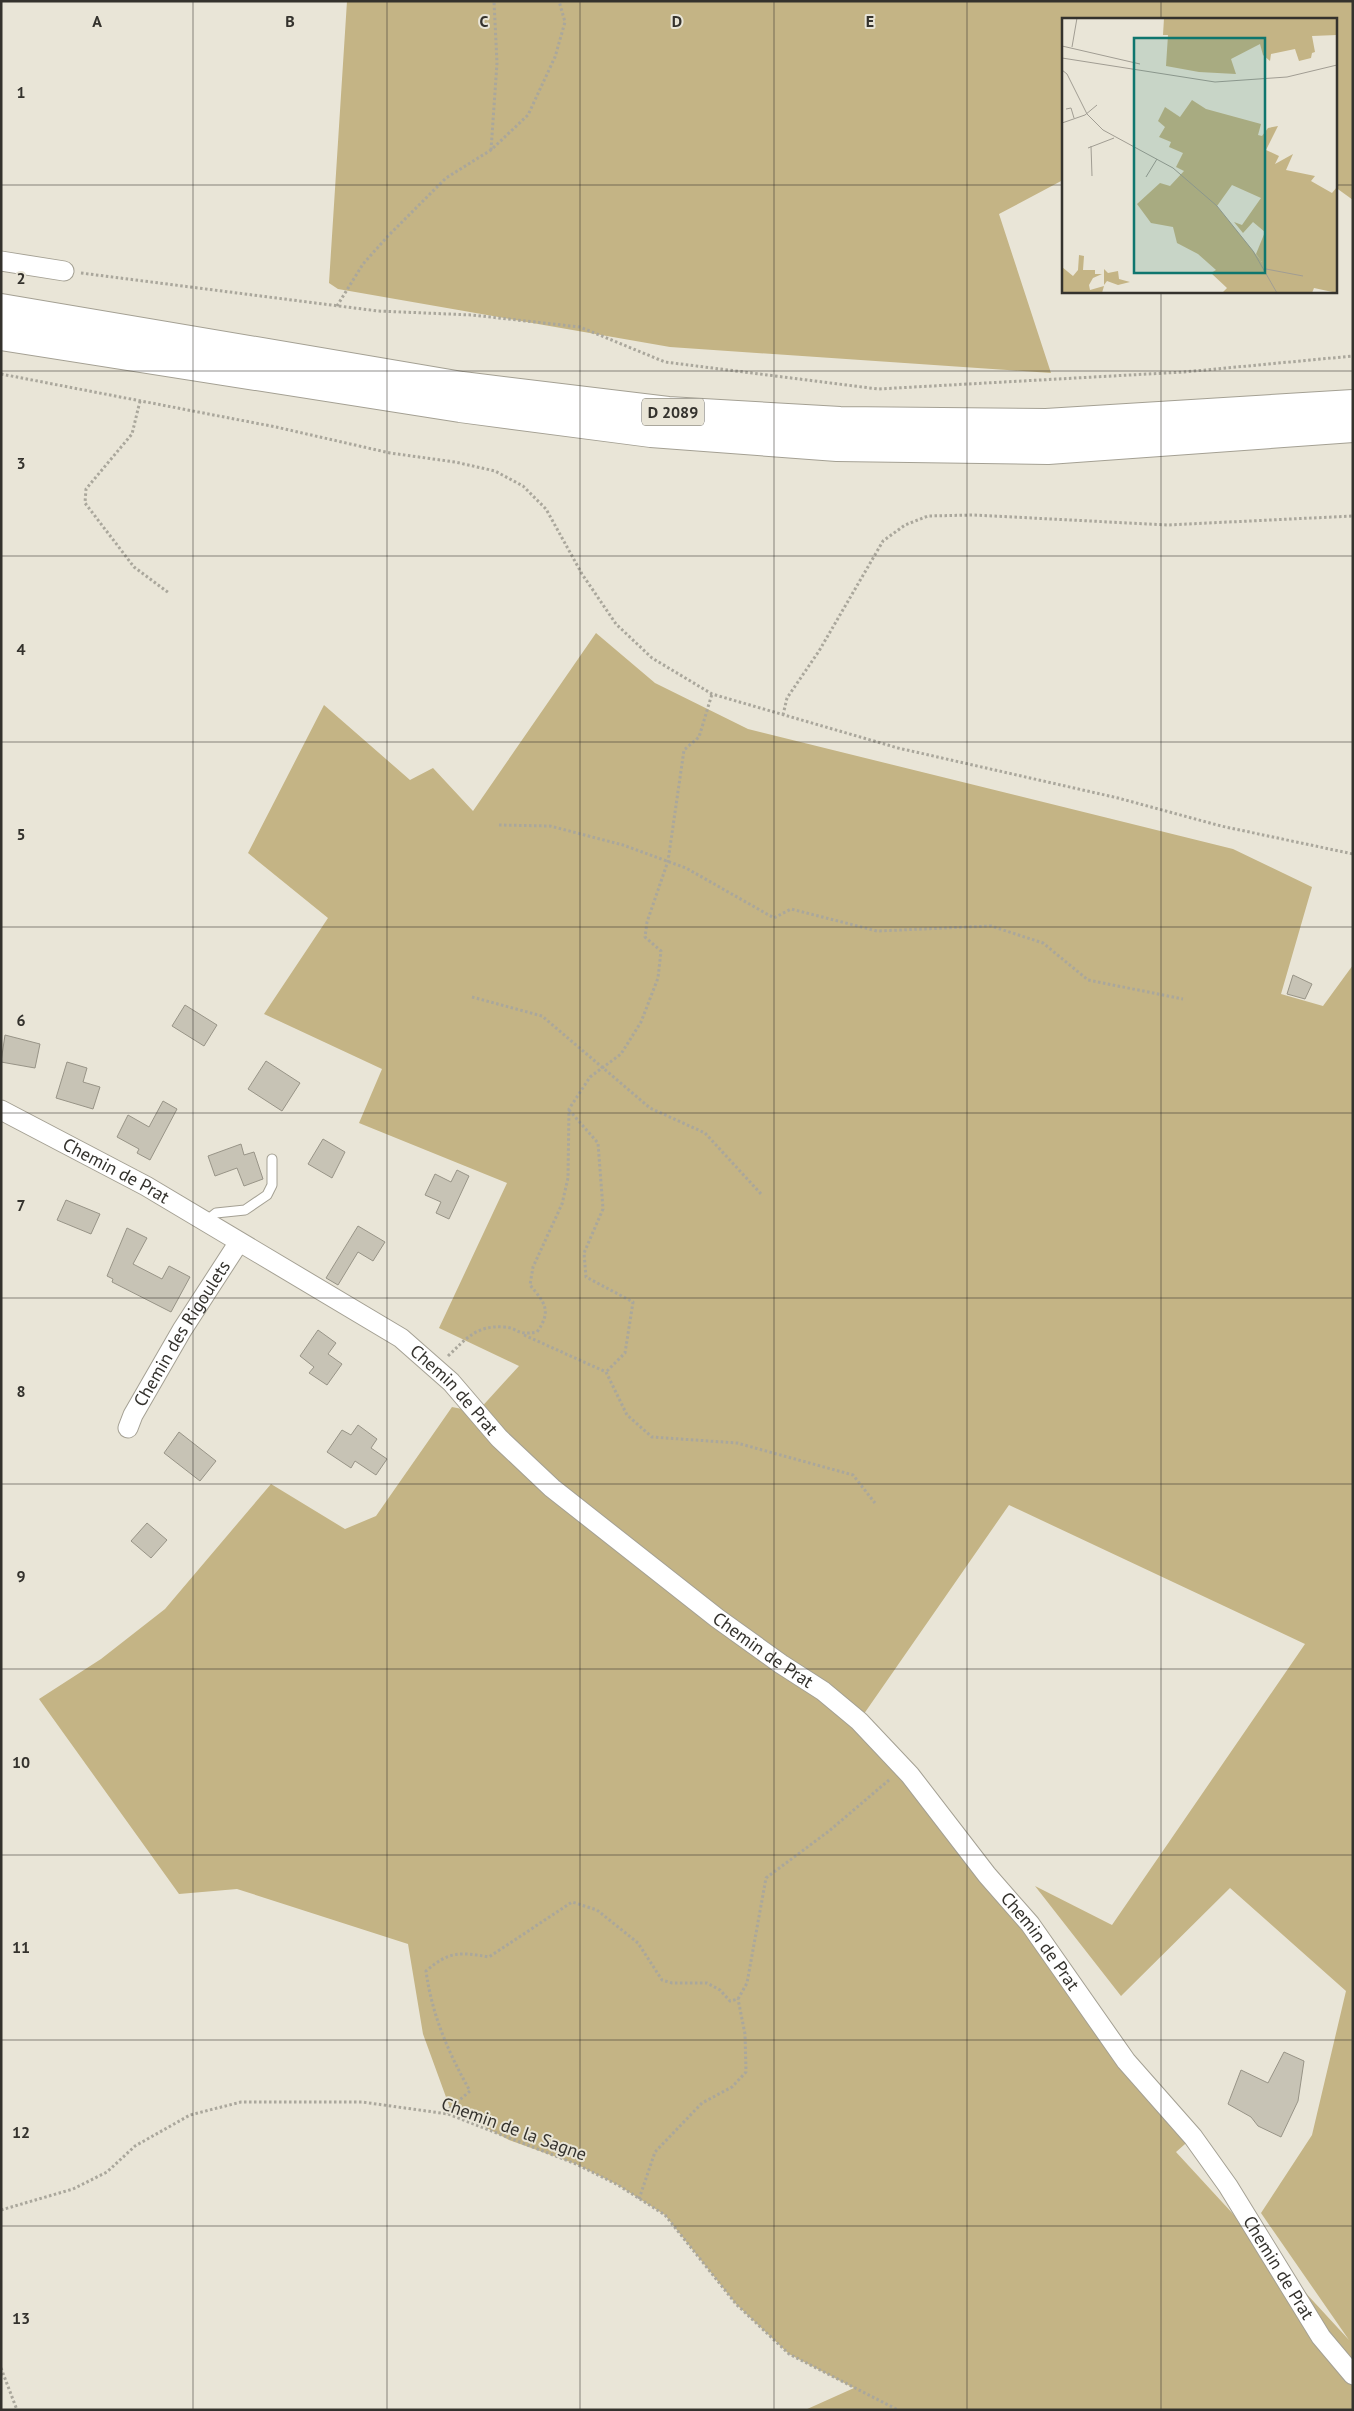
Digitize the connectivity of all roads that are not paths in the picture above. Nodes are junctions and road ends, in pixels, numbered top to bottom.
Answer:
1 (1, 261) edge
2 (64, 271) road end
3 (1, 308) edge
4 (1, 336) edge
5 (1353, 404) edge
6 (1353, 428) edge
7 (1, 1110) edge
8 (272, 1159) dead end
9 (206, 1222) junction
10 (238, 1242) junction
11 (128, 1428) dead end
12 (1351, 2371) edge

1 - 2 street
3 - 5 highway, D 2089
4 - 6 highway, D 2089
7 - 9 street, Chemin de Prat
8 - 9 lane
9 - 10 street, Chemin de Prat
10 - 11 street, Chemin des Rigoulets
10 - 12 street, Chemin de Prat

